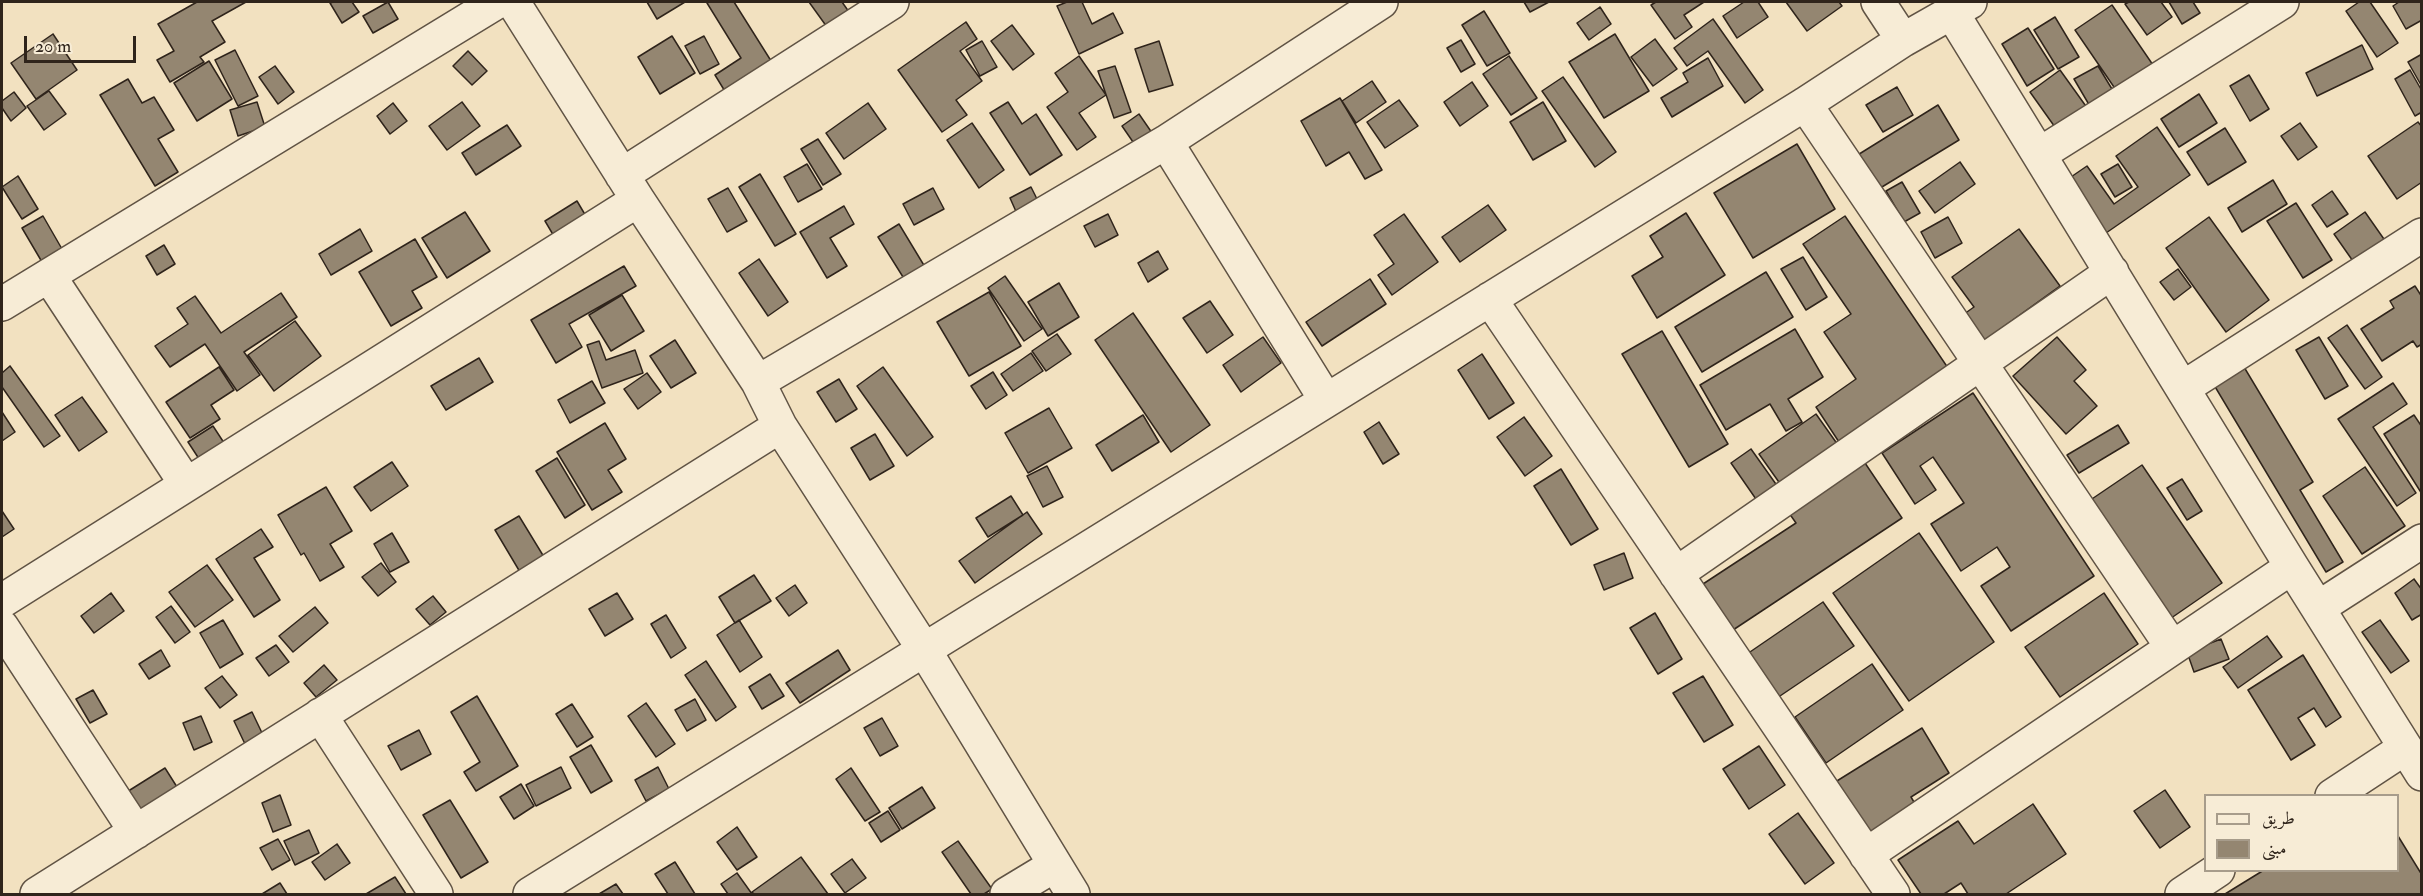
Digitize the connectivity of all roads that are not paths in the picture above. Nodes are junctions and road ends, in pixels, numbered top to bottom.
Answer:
1 (497, 2) edge
2 (513, 2) edge
3 (892, 2) edge
4 (1381, 2) edge
5 (1878, 2) edge
6 (2282, 2) edge
7 (1961, 7) edge
8 (1338, 13) edge
9 (1903, 40) junction
10 (1804, 104) junction
11 (1166, 142) junction
12 (2040, 154) junction
13 (630, 187) junction
14 (2421, 235) edge
15 (2112, 272) junction
16 (49, 276) junction
17 (1490, 299) junction
18 (2, 304) edge
19 (1980, 363) junction
20 (758, 382) junction
21 (2183, 388) junction
22 (1326, 400) junction
23 (780, 426) junction
24 (186, 484) junction
25 (2421, 542) edge
26 (2292, 567) junction
27 (1676, 574) junction
28 (2, 601) edge
29 (2318, 608) junction
30 (2, 627) edge
31 (2172, 648) junction
32 (925, 651) junction
33 (320, 716) junction
34 (2413, 761) edge
35 (2334, 794) edge
36 (136, 832) junction
37 (1866, 855) junction
38 (1055, 865) junction
39 (2215, 872) edge
40 (37, 894) edge
41 (436, 894) edge
42 (530, 894) edge
43 (1007, 894) edge
44 (1073, 894) edge
45 (1893, 894) edge
46 (2182, 894) edge

1 - 16 street
2 - 13 street
3 - 13 street
4 - 8 street
5 - 9 street
6 - 12 street
7 - 9 street
7 - 12 street
8 - 11 street
9 - 10 street
10 - 17 street
10 - 19 street
11 - 20 street
11 - 22 street
12 - 15 street
13 - 20 street
13 - 24 street
14 - 21 street
15 - 19 street
15 - 21 street
16 - 18 street
16 - 24 street
17 - 22 street
17 - 27 street
19 - 27 street
19 - 31 street
20 - 23 street
21 - 26 street
22 - 32 street
23 - 32 street
23 - 33 street
24 - 28 street
25 - 29 street
26 - 29 street
26 - 31 street
27 - 37 street
29 - 34 street
30 - 36 street
31 - 37 street
32 - 38 street
32 - 42 street
33 - 36 street
33 - 41 street
34 - 35 street
36 - 40 street
37 - 45 street
38 - 43 street
38 - 44 street
39 - 46 street

